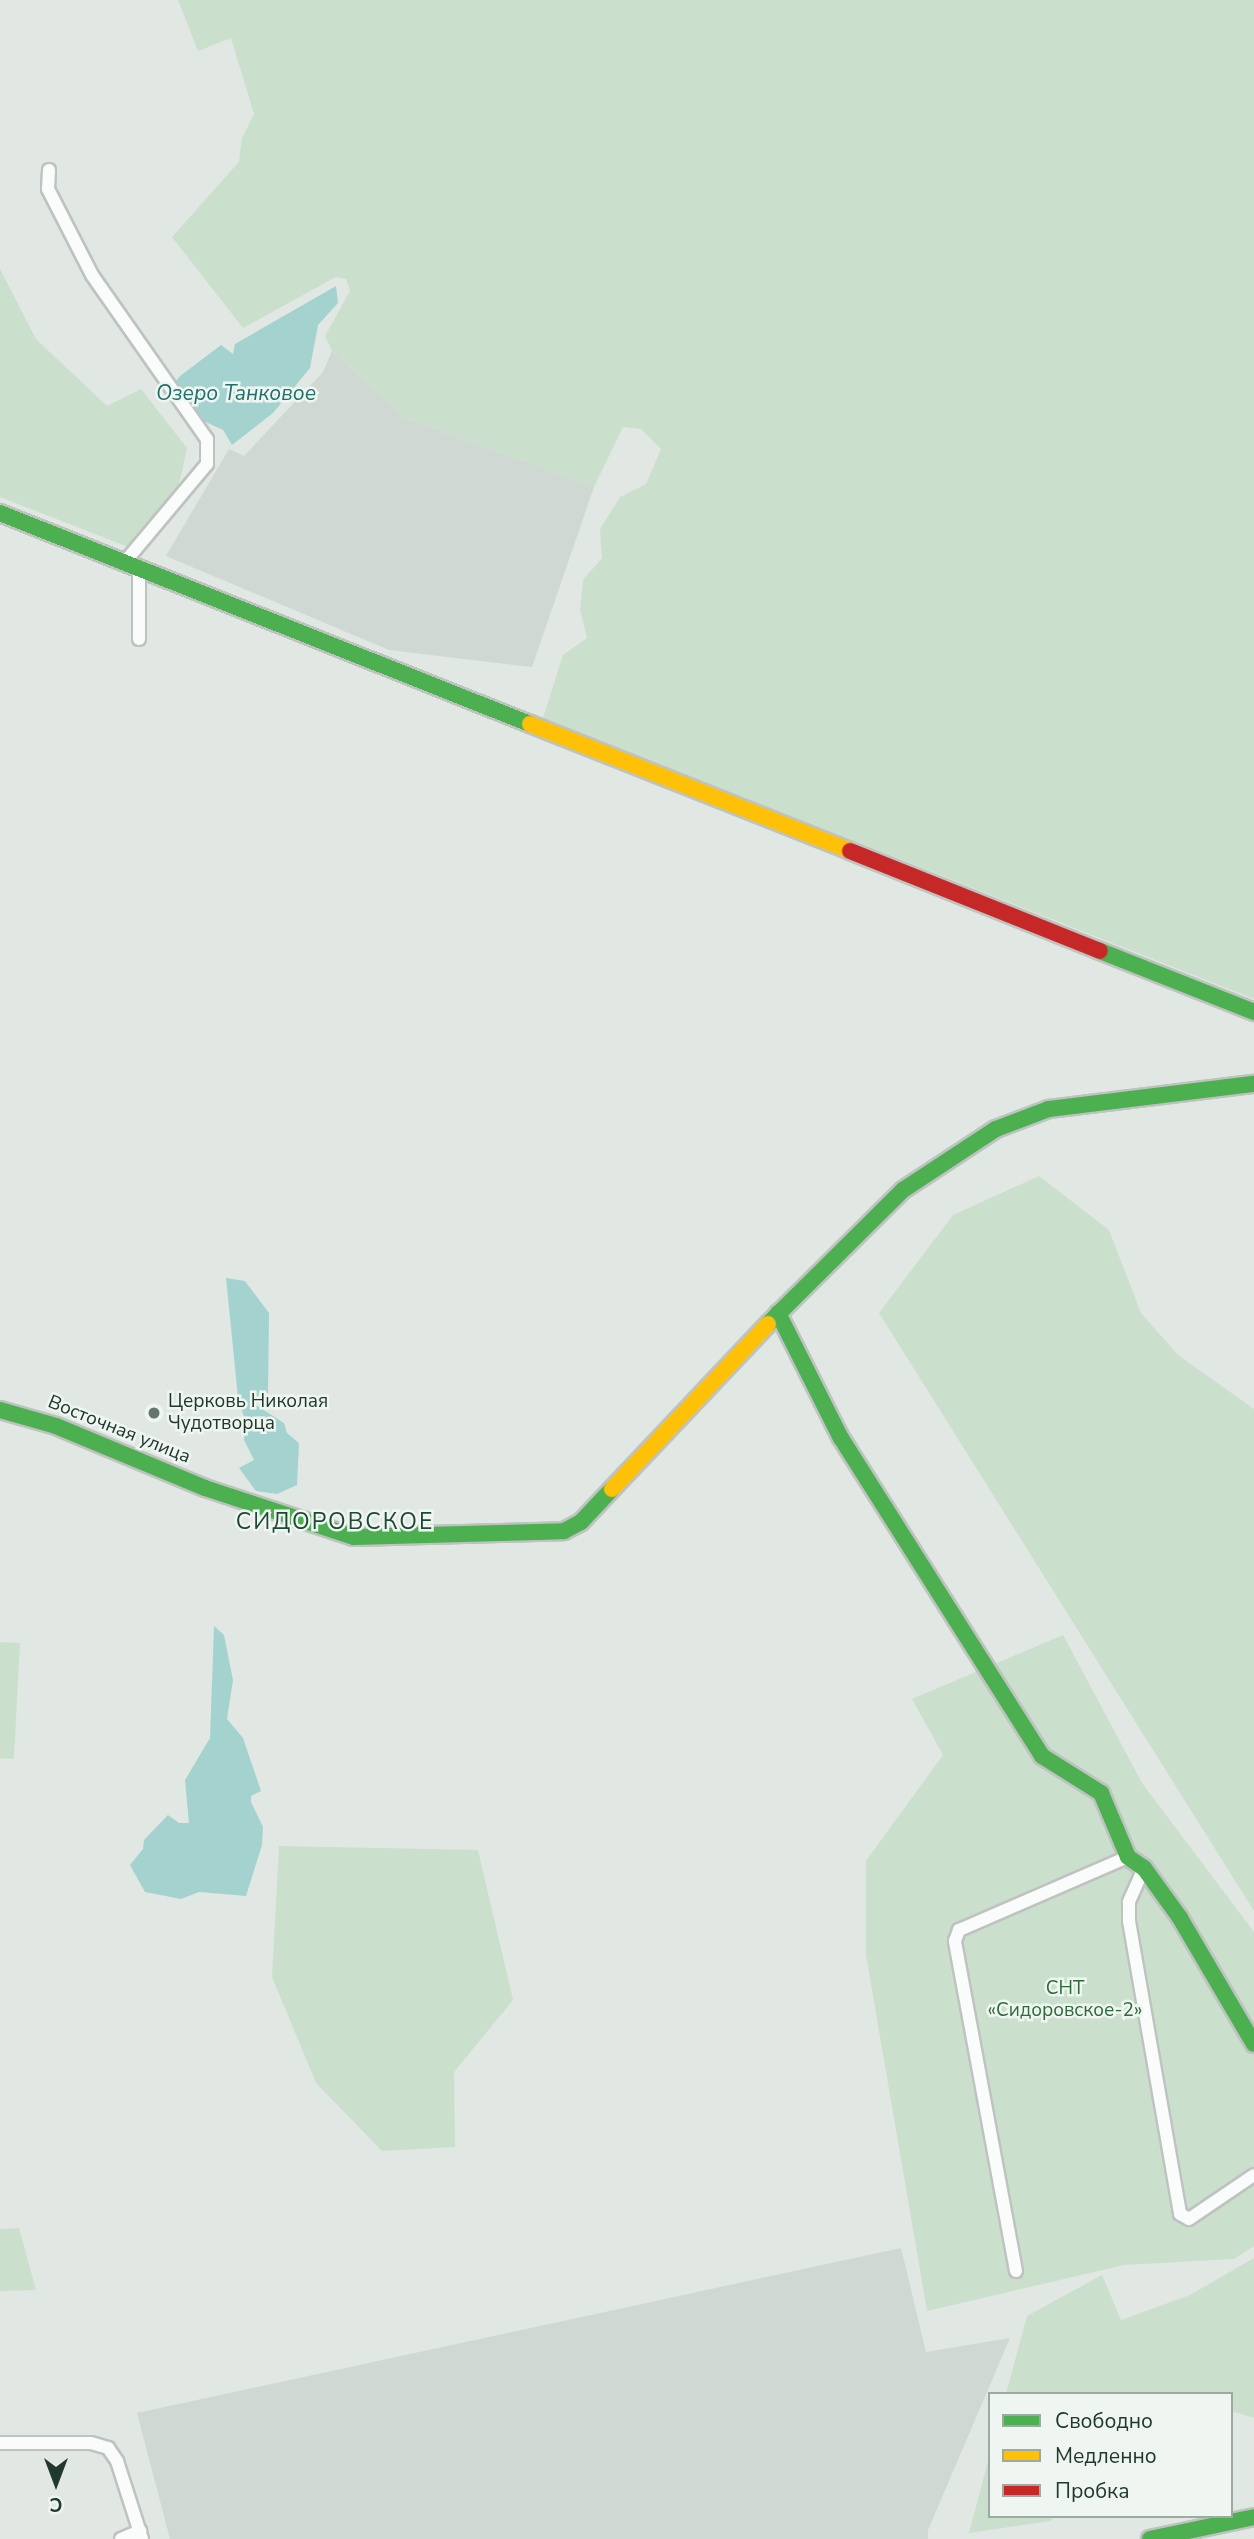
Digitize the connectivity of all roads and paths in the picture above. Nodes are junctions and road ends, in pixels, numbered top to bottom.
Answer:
1 (49, 170) dead end
2 (0, 513) edge
3 (132, 566) junction
4 (139, 639) dead end
5 (1254, 1012) edge
6 (1254, 1084) edge
7 (778, 1313) junction
8 (0, 1410) edge
9 (1128, 1857) junction
10 (1144, 1868) junction
11 (1254, 2044) edge
12 (1254, 2175) edge
13 (1016, 2271) dead end
14 (0, 2442) edge
15 (1254, 2517) edge
16 (141, 2535) edge
17 (121, 2539) edge
18 (1150, 2539) edge

1 - 3 street
2 - 3 main road
3 - 4 street
3 - 5 main road
6 - 7 main road, Восточная улица
7 - 8 main road, Восточная улица
7 - 9 main road
9 - 10 main road
9 - 13 street
10 - 11 main road
10 - 12 street
14 - 16 street
15 - 18 main road
16 - 17 street

